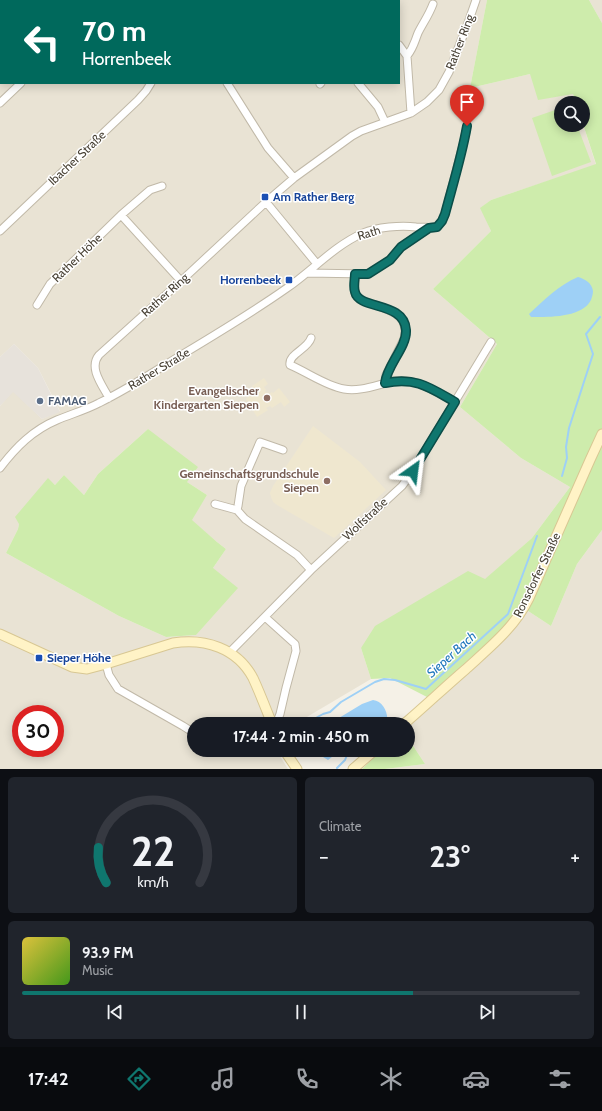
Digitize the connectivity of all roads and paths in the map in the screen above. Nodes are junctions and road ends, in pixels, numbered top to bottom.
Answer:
1 (476, 0) edge
2 (433, 4) dead end
3 (400, 46) edge
4 (407, 56) junction
5 (20, 84) edge
6 (150, 84) edge
7 (228, 84) edge
8 (359, 84) edge
9 (0, 103) edge
10 (411, 113) junction
11 (384, 122) junction
12 (467, 126) dead end
13 (294, 178) junction
14 (162, 186) dead end
15 (266, 202) junction
16 (121, 215) junction
17 (429, 228) junction
18 (0, 231) edge
19 (317, 264) junction
20 (307, 273) junction
21 (355, 274) junction
22 (181, 281) junction
23 (37, 305) dead end
24 (311, 338) dead end
25 (491, 342) dead end
26 (385, 383) junction
27 (109, 398) junction
28 (455, 402) junction
29 (602, 434) edge
30 (283, 450) dead end
31 (0, 468) edge
32 (215, 504) dead end
33 (237, 510) junction
34 (311, 570) junction
35 (265, 617) junction
36 (0, 634) edge
37 (230, 652) junction
38 (106, 664) junction
39 (269, 717) edge
40 (279, 717) edge
41 (412, 717) edge
42 (187, 729) edge
43 (289, 757) edge
44 (367, 757) edge
45 (297, 769) edge
46 (353, 769) edge

1 - 10 street, Rather Ring
2 - 4 street
3 - 4 street
4 - 10 street
5 - 9 street
6 - 18 street, Ibacher Straße
7 - 13 street
8 - 11 street
10 - 11 street, Rather Ring
11 - 13 street, Rather Ring
12 - 17 street
13 - 15 street, Rather Ring
14 - 16 street, Rather Höhe
15 - 19 street
15 - 22 street, Rather Ring
16 - 22 street
16 - 23 street, Rather Höhe
17 - 19 street, Rath
17 - 21 street
19 - 20 street, Rather Straße
20 - 21 street
20 - 27 street, Rather Straße
21 - 26 street
22 - 27 street, Rather Ring
24 - 26 street
25 - 28 street, Wolfstraße
26 - 28 street
27 - 31 street, Rather Straße
28 - 34 street, Wolfstraße
29 - 41 main road, Ronsdorfer Straße
30 - 33 street
32 - 33 street
33 - 34 street
34 - 35 street, Wolfstraße
35 - 37 street, Wolfstraße
35 - 40 street
36 - 38 main road
37 - 38 main road
37 - 39 main road
38 - 42 street
43 - 45 main road
44 - 46 main road

